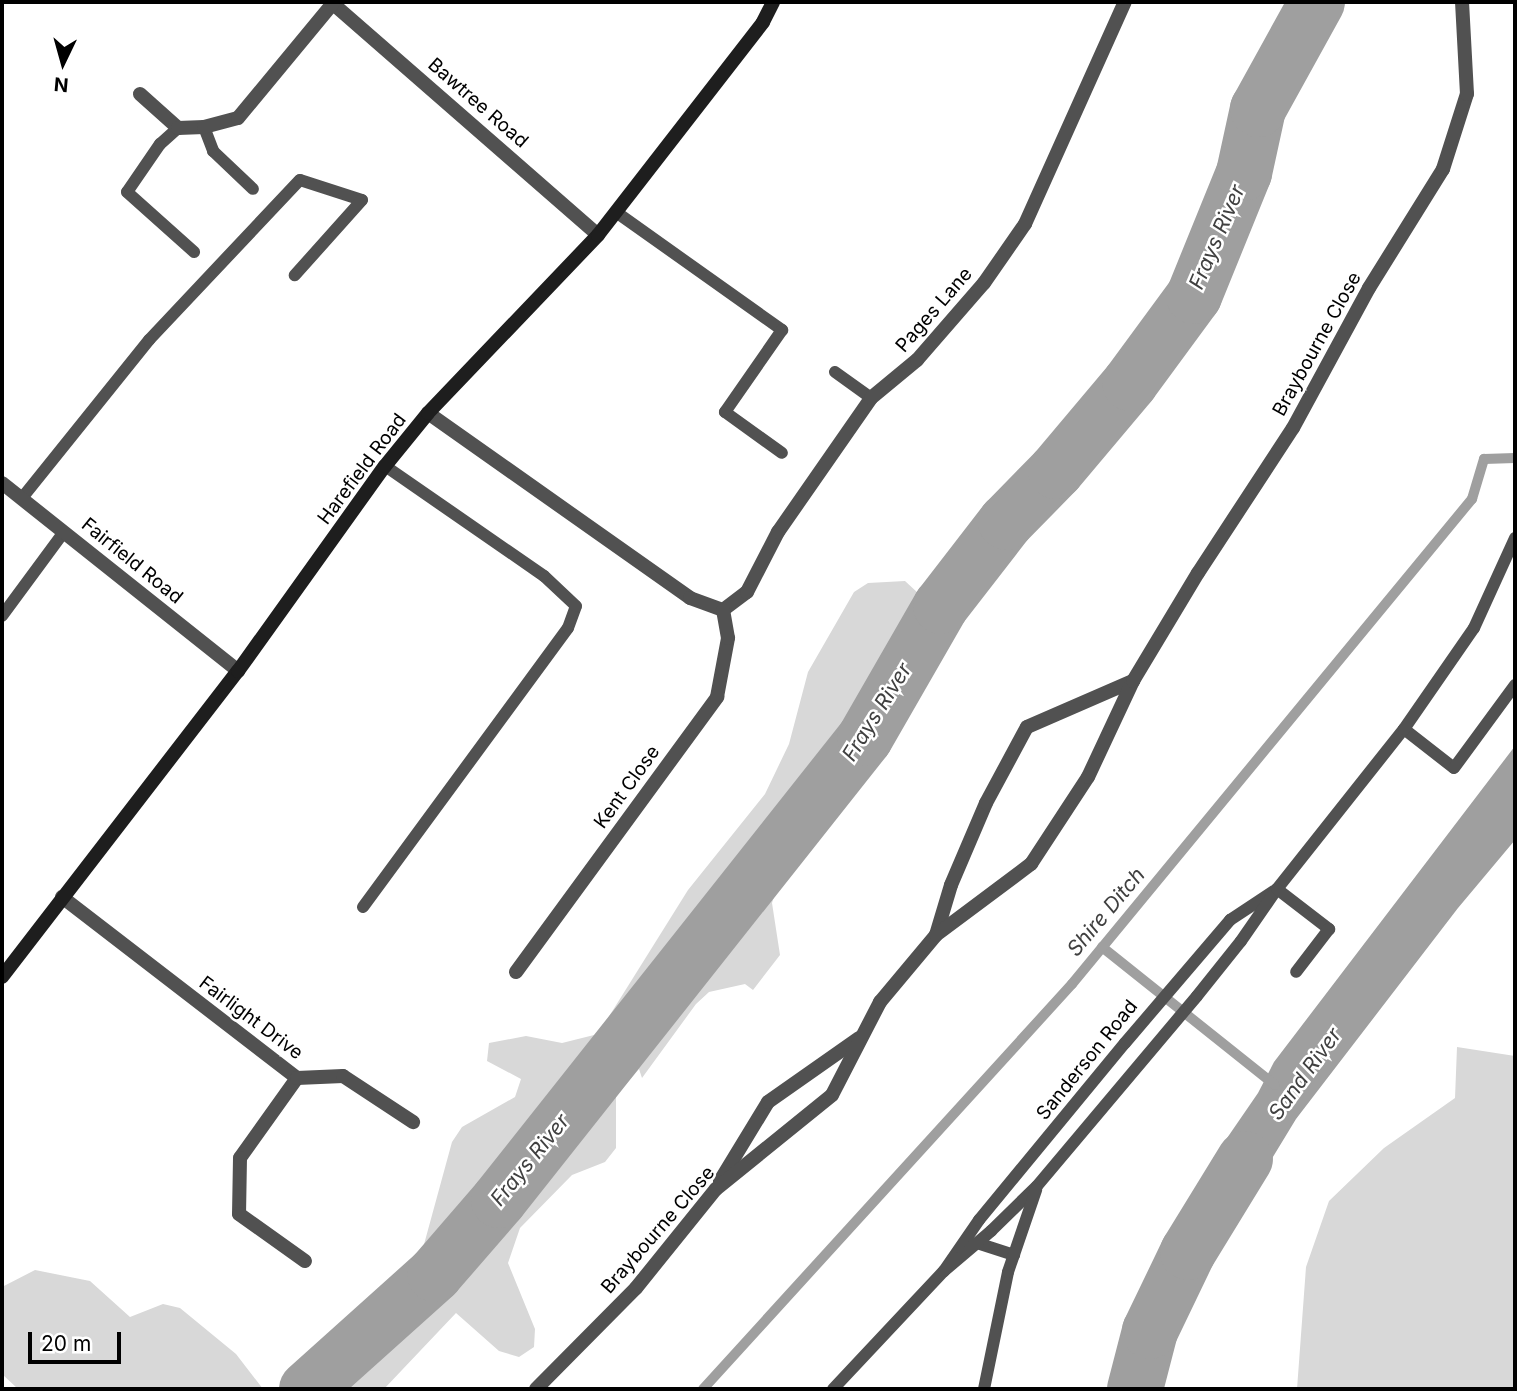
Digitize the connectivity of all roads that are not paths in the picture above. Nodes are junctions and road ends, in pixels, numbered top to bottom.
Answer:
1 (332, 2) edge
2 (773, 2) edge
3 (1125, 2) edge
4 (1462, 2) edge
5 (140, 94) dead end
6 (204, 127) junction
7 (178, 128) junction
8 (253, 188) dead end
9 (616, 212) junction
10 (598, 235) junction
11 (194, 252) dead end
12 (295, 275) dead end
13 (835, 372) dead end
14 (871, 398) junction
15 (428, 413) junction
16 (782, 453) dead end
17 (386, 466) junction
18 (2, 483) edge
19 (22, 499) junction
20 (64, 532) junction
21 (1515, 538) edge
22 (723, 610) junction
23 (2, 617) edge
24 (237, 671) junction
25 (1133, 681) junction
26 (1515, 685) edge
27 (1404, 729) junction
28 (1277, 889) junction
29 (62, 897) junction
30 (363, 907) dead end
31 (936, 935) junction
32 (516, 972) dead end
33 (1296, 972) dead end
34 (2, 977) edge
35 (863, 1035) junction
36 (297, 1078) junction
37 (413, 1122) dead end
38 (1038, 1186) junction
39 (716, 1189) junction
40 (977, 1244) junction
41 (1014, 1255) junction
42 (305, 1261) dead end
43 (944, 1271) junction
44 (536, 1389) edge
45 (833, 1389) edge
46 (984, 1389) edge

1 - 6 street
1 - 10 street, Bawtree Road
2 - 9 main road, Harefield Road
3 - 14 street, Pages Lane
4 - 25 street, Braybourne Close
5 - 7 street
6 - 7 street
6 - 8 lane
7 - 11 lane
9 - 10 main road, Harefield Road
9 - 16 lane
10 - 15 main road, Harefield Road
12 - 19 lane
13 - 14 lane
14 - 22 street, Pages Lane
15 - 17 main road, Harefield Road
15 - 22 street
17 - 24 main road, Harefield Road
17 - 30 lane
18 - 19 street, Fairfield Road
19 - 20 street, Fairfield Road
20 - 23 lane
20 - 24 street, Fairfield Road
21 - 27 lane, Sanderson Road
22 - 32 street, Kent Close
24 - 29 main road, Harefield Road
25 - 31 street, Braybourne Close
25 - 31 street, Braybourne Close
26 - 27 lane
27 - 28 lane, Sanderson Road
28 - 33 lane
28 - 38 lane, Sanderson Road
28 - 43 lane, Sanderson Road
29 - 34 main road, Harefield Road
29 - 36 street, Fairlight Drive
31 - 35 street, Braybourne Close
35 - 39 street, Braybourne Close
35 - 39 street
36 - 37 street
36 - 42 street, Fairlight Drive
38 - 40 lane, Sanderson Road
38 - 41 lane
39 - 44 street, Braybourne Close
40 - 41 lane
40 - 43 lane, Sanderson Road
41 - 46 lane
43 - 45 lane, Sanderson Road

